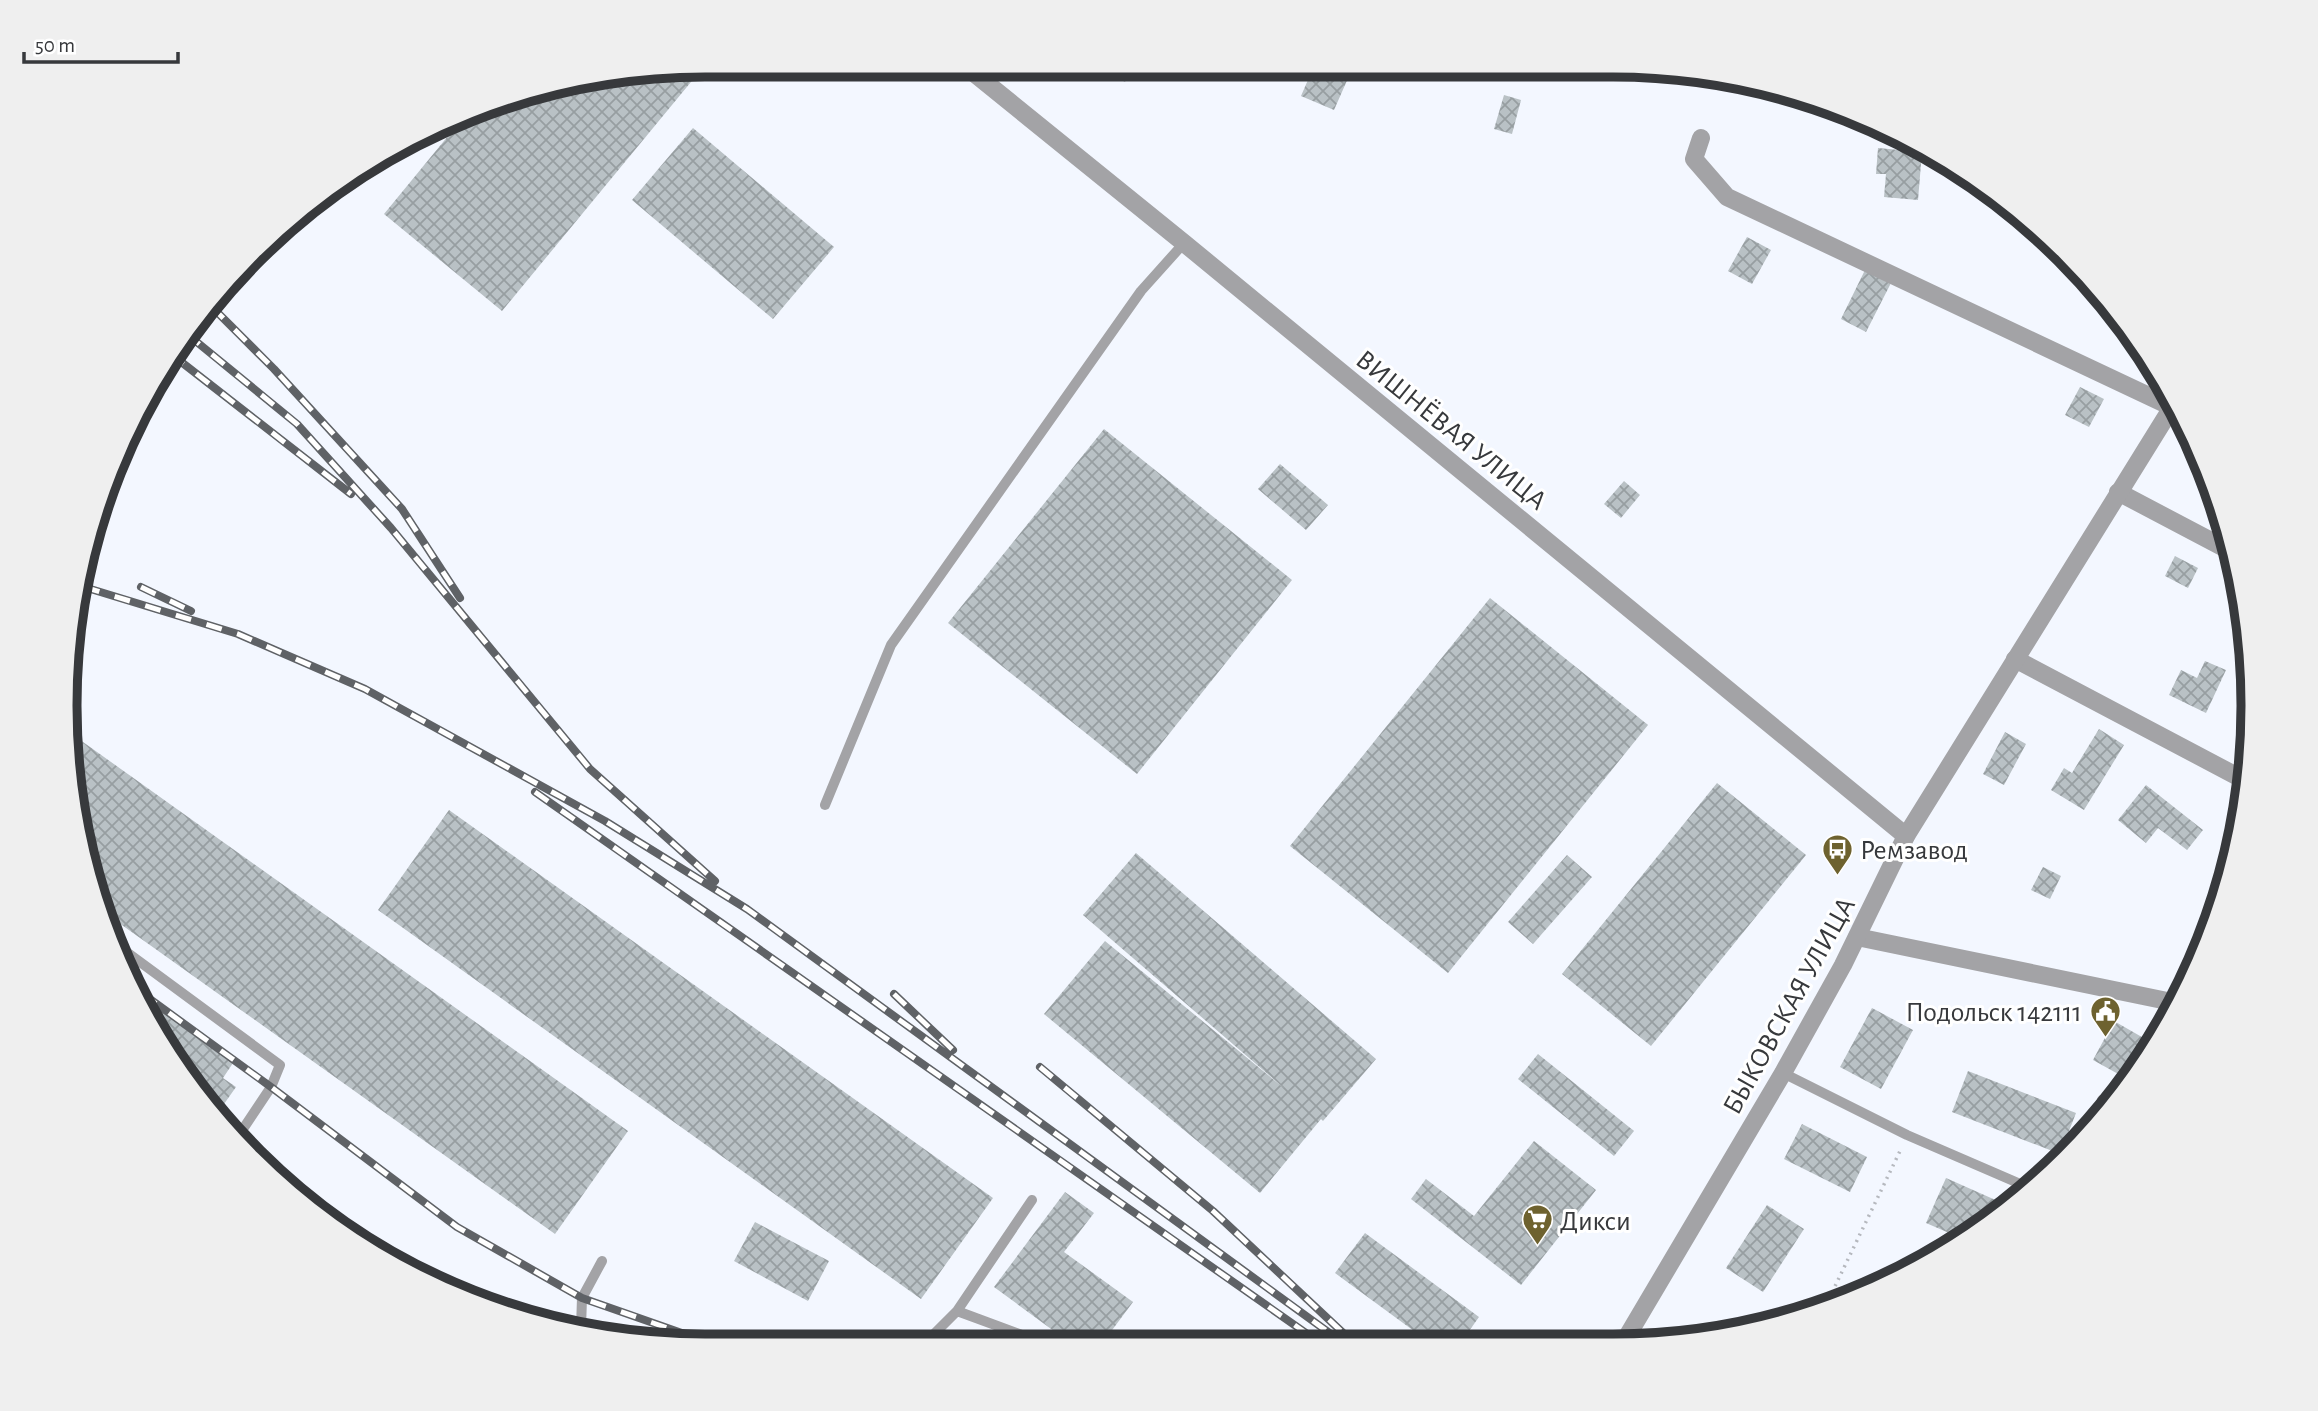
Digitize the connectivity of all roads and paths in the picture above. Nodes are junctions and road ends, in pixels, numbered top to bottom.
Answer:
1 (979, 77) edge
2 (1700, 138) dead end
3 (1184, 243) junction
4 (2161, 400) edge
5 (2168, 413) edge
6 (2118, 492) junction
7 (2221, 546) edge
8 (2015, 659) junction
9 (2237, 776) edge
10 (825, 805) dead end
11 (1906, 836) junction
12 (1857, 937) junction
13 (128, 953) edge
14 (2167, 1001) edge
15 (1783, 1073) junction
16 (242, 1130) edge
17 (1907, 1135) junction
18 (2020, 1184) edge
19 (1032, 1200) dead end
20 (602, 1261) dead end
21 (1831, 1295) edge
22 (957, 1311) junction
23 (581, 1322) edge
24 (934, 1334) edge
25 (1019, 1334) edge
26 (1629, 1334) edge

1 - 3 street, ВИШНЁВАЯ УЛИЦА
2 - 4 street
3 - 10 lane
3 - 11 street, ВИШНЁВАЯ УЛИЦА
5 - 6 street, БЫКОВСКАЯ УЛИЦА
6 - 7 street
6 - 8 street, БЫКОВСКАЯ УЛИЦА
8 - 9 street
8 - 11 street, БЫКОВСКАЯ УЛИЦА
11 - 12 street, БЫКОВСКАЯ УЛИЦА
12 - 14 street
12 - 15 street, БЫКОВСКАЯ УЛИЦА
13 - 16 lane
15 - 17 lane
15 - 26 street, БЫКОВСКАЯ УЛИЦА
17 - 18 lane
17 - 21 path
19 - 22 lane
20 - 23 lane
22 - 24 lane
22 - 25 lane

